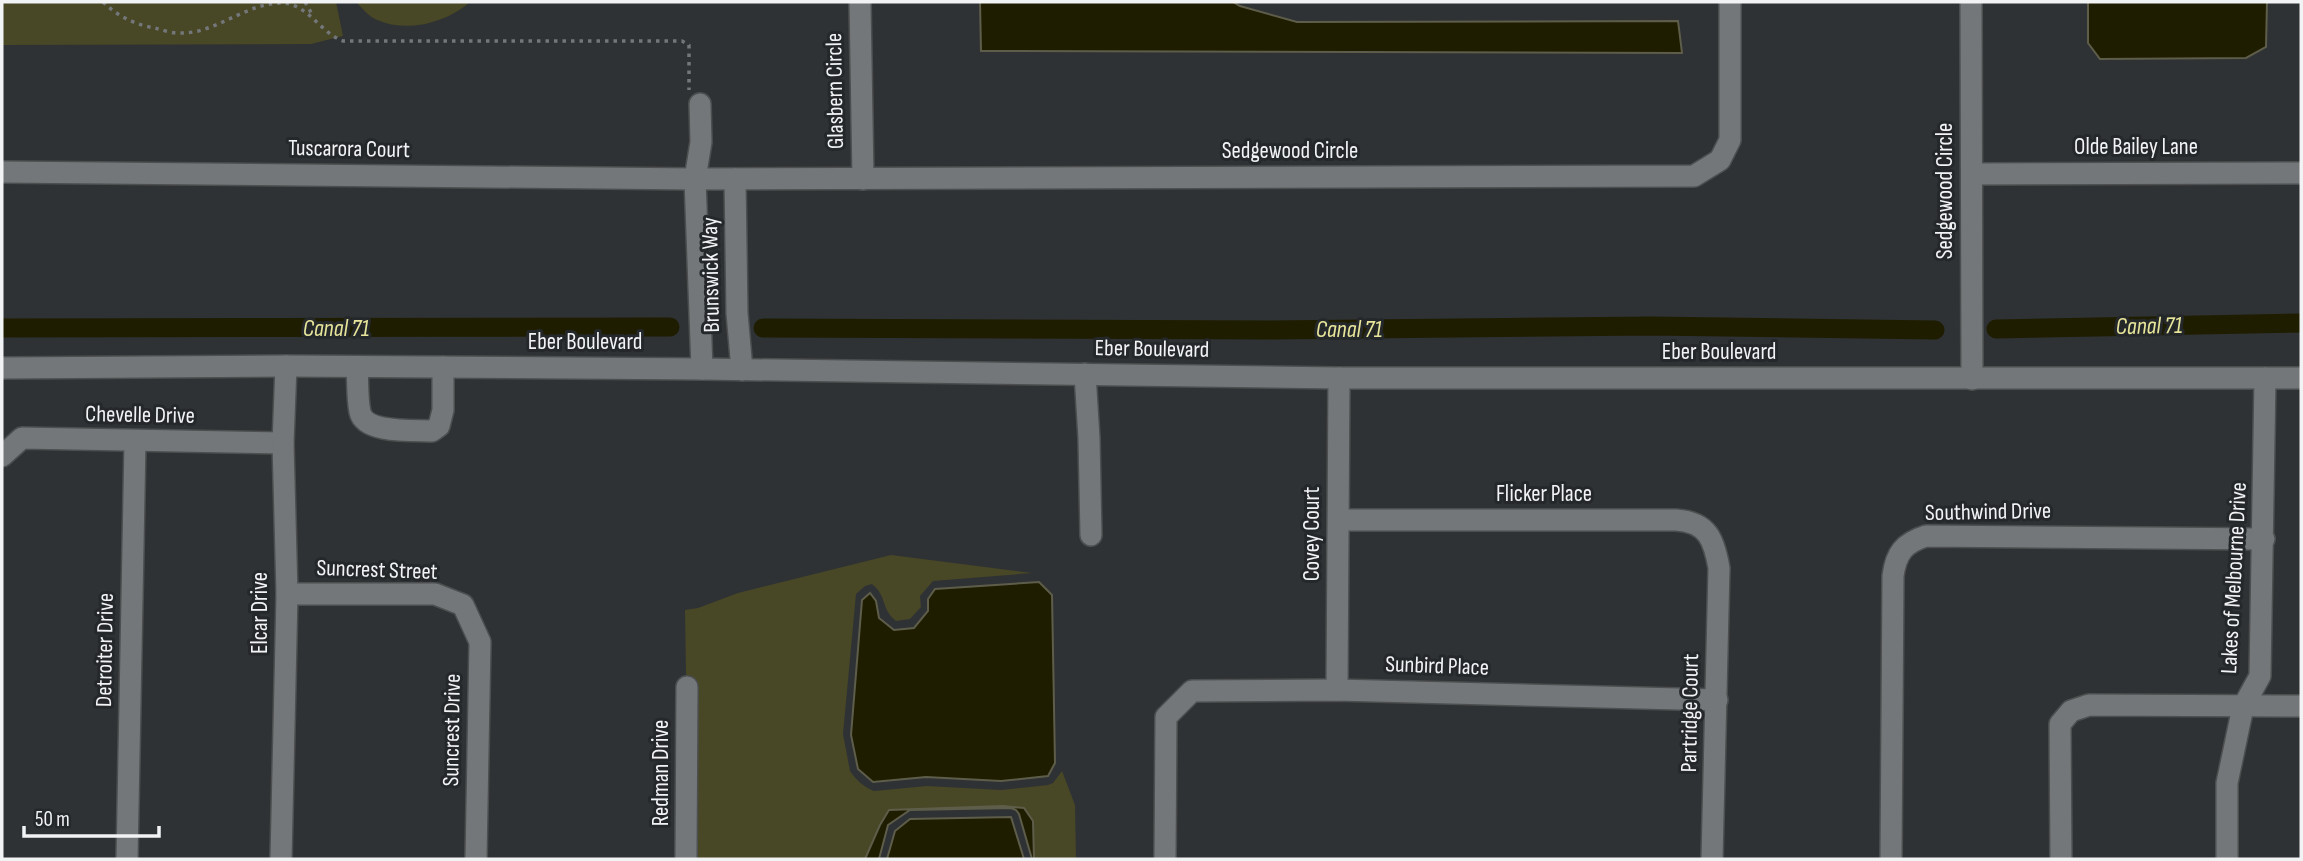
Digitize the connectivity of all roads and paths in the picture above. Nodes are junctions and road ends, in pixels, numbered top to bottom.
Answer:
1 (103, 2) edge
2 (305, 2) edge
3 (860, 2) edge
4 (1730, 2) edge
5 (1971, 2) edge
6 (316, 20) junction
7 (694, 102) joint
8 (2, 172) edge
9 (2301, 173) edge
10 (1972, 174) junction
11 (863, 178) junction
12 (695, 179) junction
13 (735, 179) junction
14 (286, 366) junction
15 (357, 367) junction
16 (443, 367) junction
17 (2, 368) edge
18 (702, 369) junction
19 (742, 370) junction
20 (1085, 374) junction
21 (1339, 378) junction
22 (2265, 378) junction
23 (1972, 379) junction
24 (2301, 379) edge
25 (135, 442) junction
26 (284, 443) junction
27 (2, 456) edge
28 (1339, 520) junction
29 (1091, 535) dead end
30 (2264, 538) junction
31 (1719, 568) joint
32 (287, 594) junction
33 (463, 606) joint
34 (687, 687) dead end
35 (1337, 690) junction
36 (1717, 700) junction
37 (2301, 706) edge
38 (2243, 707) junction
39 (127, 859) edge
40 (281, 859) edge
41 (477, 859) edge
42 (686, 859) edge
43 (1164, 859) edge
44 (1713, 859) edge
45 (1891, 859) edge
46 (2061, 859) edge
47 (2227, 859) edge

1 - 6 path
2 - 6 path
3 - 11 street, Glasbern Circle
4 - 11 street, Sedgewood Circle
5 - 10 street, Sedgewood Circle
6 - 7 path
7 - 12 street, Brunswick Way
8 - 12 street, Tuscarora Court
9 - 10 street, Olde Bailey Lane
10 - 23 street, Sedgewood Circle
11 - 13 street, Sedgewood Circle
12 - 13 street, Sedgewood Circle
12 - 18 street, Brunswick Way
13 - 19 street, Brunswick Way
14 - 15 street, Eber Boulevard
14 - 17 street, Eber Boulevard
14 - 26 street, Elcar Drive
15 - 16 street, Eber Boulevard
15 - 16 street
16 - 18 street, Eber Boulevard
18 - 19 street, Eber Boulevard
19 - 20 street, Eber Boulevard
20 - 21 street, Eber Boulevard
20 - 29 street
21 - 23 street, Eber Boulevard
21 - 28 street, Covey Court
22 - 23 street, Eber Boulevard
22 - 24 street, Eber Boulevard
22 - 30 street, Lakes of Melbourne Drive
25 - 26 street, Chevelle Drive
25 - 27 street, Chevelle Drive
25 - 39 street, Detroiter Drive
26 - 32 street, Elcar Drive
28 - 31 street, Flicker Place
28 - 35 street, Covey Court
30 - 38 street, Lakes of Melbourne Drive
30 - 45 street, Southwind Drive
31 - 36 street, Partridge Court
32 - 33 street, Suncrest Street
32 - 40 street, Elcar Drive
33 - 41 street, Suncrest Drive
34 - 42 street, Redman Drive
35 - 36 street, Sunbird Place
35 - 43 street, Sunbird Place
36 - 44 street, Partridge Court
37 - 38 street
38 - 46 street
38 - 47 street, Lakes of Melbourne Drive

